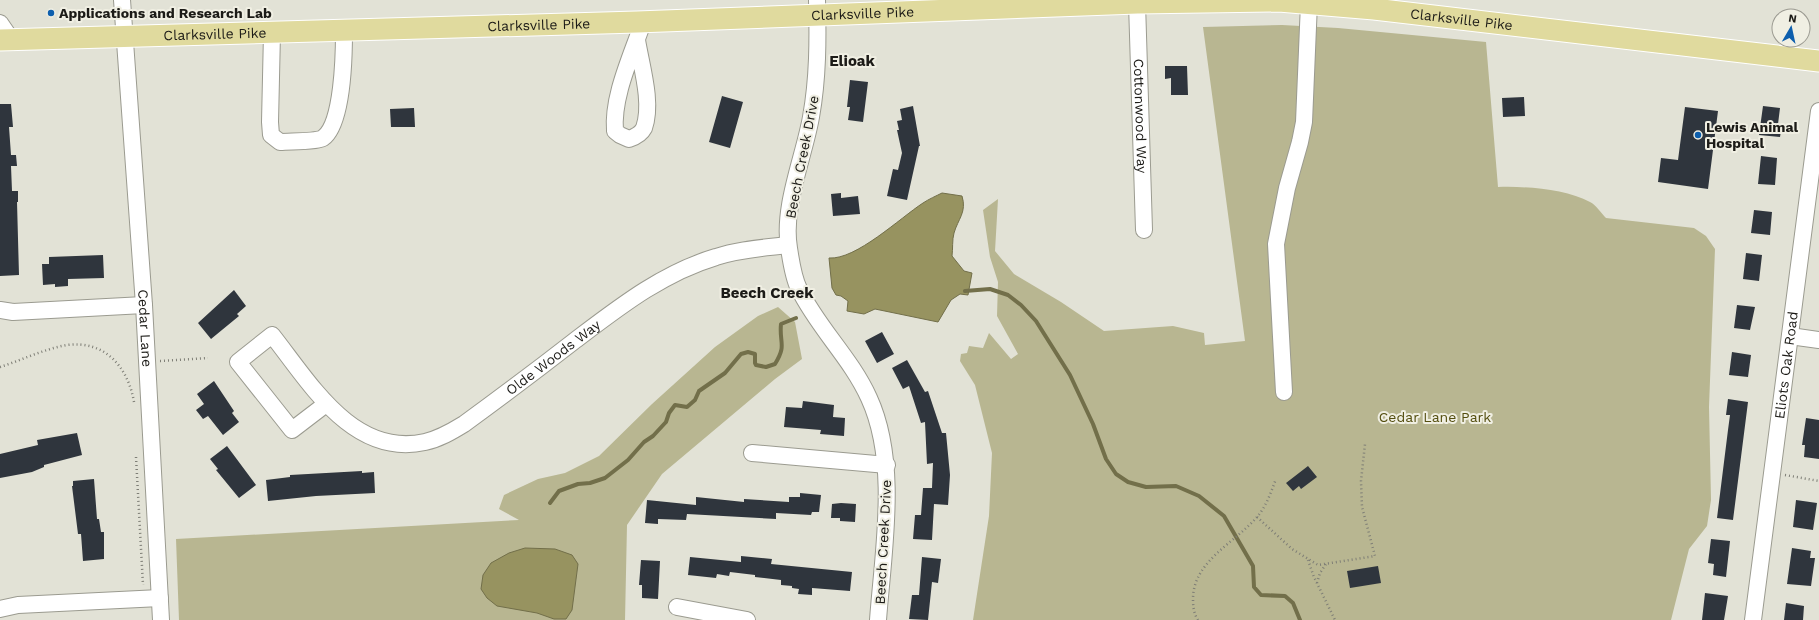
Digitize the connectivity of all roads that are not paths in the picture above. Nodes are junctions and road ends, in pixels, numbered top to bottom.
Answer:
1 (122, 0) edge
2 (1137, 3) junction
3 (1309, 3) junction
4 (817, 8) edge
5 (344, 31) junction
6 (640, 31) junction
7 (272, 33) junction
8 (4, 34) edge
9 (124, 37) junction
10 (1819, 60) edge
11 (1819, 110) edge
12 (1815, 182) edge
13 (1144, 230) dead end
14 (788, 245) junction
15 (144, 305) junction
16 (0, 310) edge
17 (1790, 336) junction
18 (1819, 340) edge
19 (1284, 392) dead end
20 (326, 404) junction
21 (752, 453) dead end
22 (886, 464) junction
23 (160, 598) junction
24 (677, 607) dead end
25 (0, 609) edge
26 (161, 620) edge
27 (747, 620) edge
28 (878, 620) edge
29 (1753, 620) edge

1 - 9 street, Cedar Lane
2 - 3 main road, Clarksville Pike
2 - 4 main road, Clarksville Pike
2 - 13 street, Cottonwood Way
3 - 10 main road, Clarksville Pike
3 - 19 street
4 - 6 main road, Clarksville Pike
4 - 14 street, Beech Creek Drive
5 - 6 main road, Clarksville Pike
5 - 7 main road, Clarksville Pike
5 - 7 street
6 - 6 street
7 - 9 main road, Clarksville Pike
8 - 9 main road, Clarksville Pike
9 - 15 street, Cedar Lane
11 - 12 street, Eliots Oak Road
12 - 17 street, Eliots Oak Road
14 - 20 street, Olde Woods Way
14 - 22 street, Beech Creek Drive
15 - 16 street
15 - 23 street, Cedar Lane
17 - 18 street
17 - 29 street, Eliots Oak Road
20 - 20 street, Olde Woods Way
21 - 22 street, Beech Creek Drive
22 - 28 street, Beech Creek Drive
23 - 25 street
23 - 26 street, Cedar Lane
24 - 27 street

